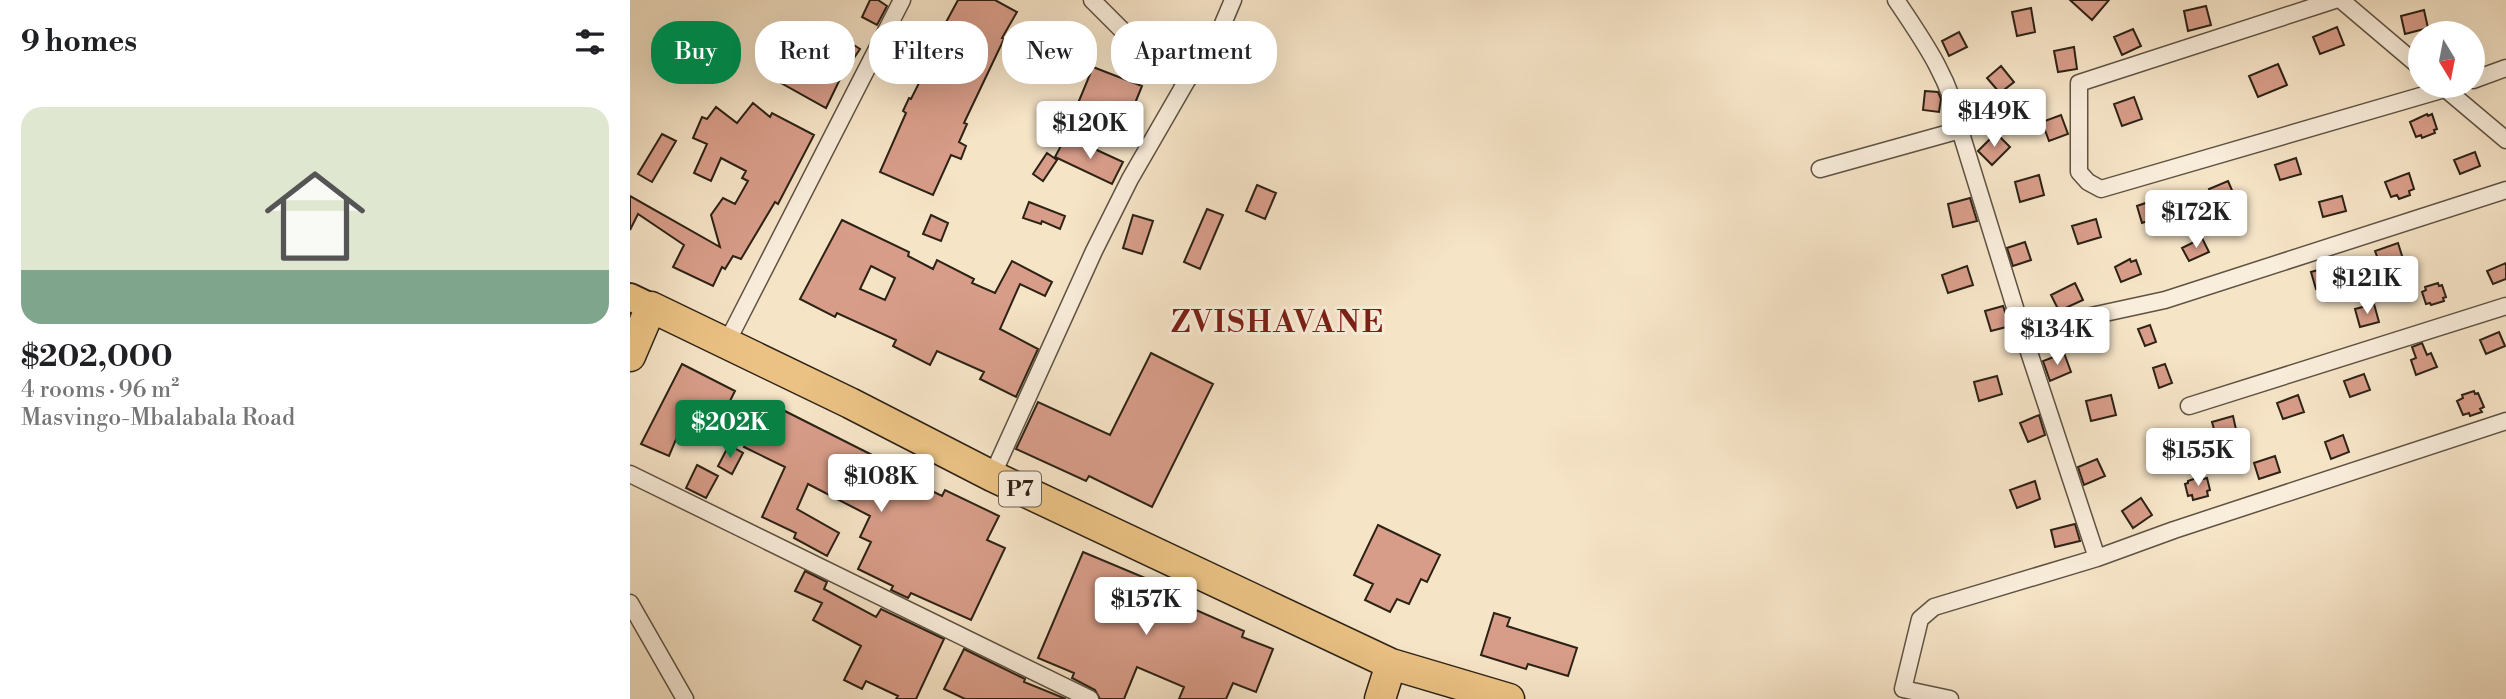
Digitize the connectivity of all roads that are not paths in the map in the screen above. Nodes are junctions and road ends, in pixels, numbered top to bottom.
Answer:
1 (902, 0) edge
2 (1092, 0) edge
3 (1233, 0) edge
4 (1896, 0) edge
5 (2338, 0) edge
6 (1113, 21) edge
7 (1224, 21) edge
8 (2408, 57) edge
9 (2506, 68) edge
10 (2485, 76) edge
11 (1185, 84) edge
12 (2411, 98) edge
13 (2460, 98) edge
14 (1960, 130) junction
15 (2506, 140) edge
16 (1819, 169) dead end
17 (2506, 190) edge
18 (641, 302) edge
19 (2506, 306) edge
20 (2025, 340) junction
21 (726, 344) junction
22 (630, 356) edge
23 (2189, 406) dead end
24 (2506, 421) edge
25 (630, 474) edge
26 (992, 475) junction
27 (2097, 558) junction
28 (630, 603) edge
29 (1391, 664) junction
30 (685, 699) edge
31 (1090, 699) edge
32 (1380, 699) edge
33 (1508, 699) edge
34 (1950, 699) edge

1 - 21 street
2 - 6 street
3 - 7 street
4 - 14 street
5 - 8 street
5 - 12 street
9 - 10 street
11 - 26 street
13 - 15 street
14 - 16 street
14 - 20 street
17 - 20 street
18 - 21 highway, P7
18 - 22 highway, P7
19 - 23 street
20 - 27 street
21 - 26 highway, P7
24 - 27 street
25 - 31 street
26 - 29 highway, P7
27 - 34 street
28 - 30 street
29 - 32 highway
29 - 33 highway, P7

